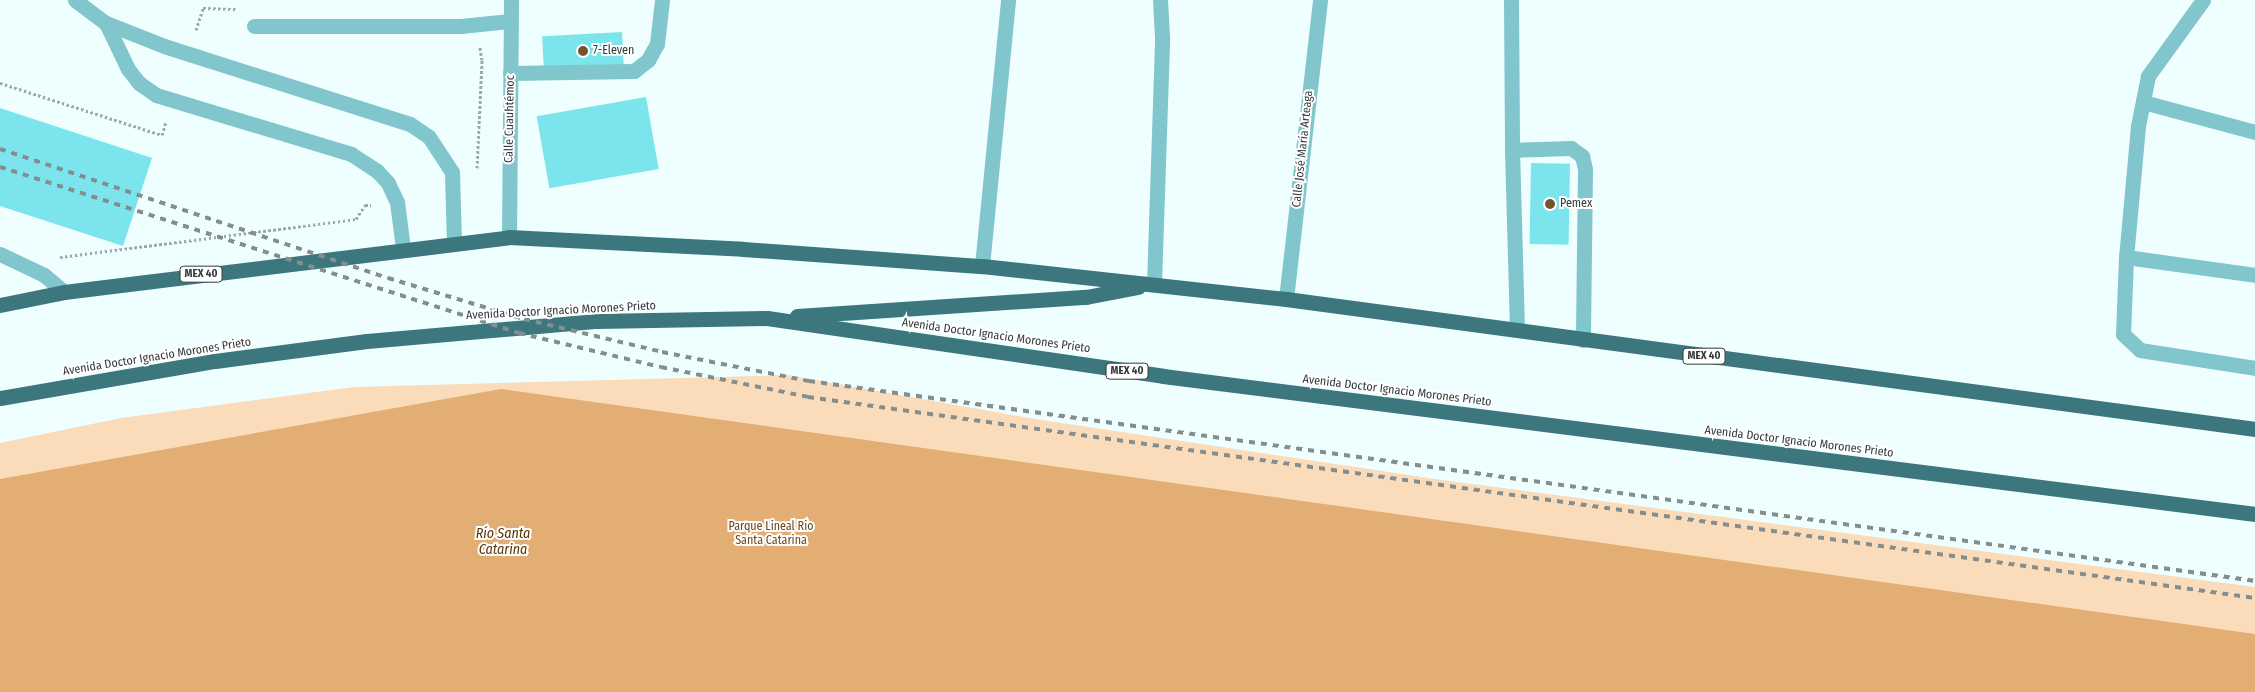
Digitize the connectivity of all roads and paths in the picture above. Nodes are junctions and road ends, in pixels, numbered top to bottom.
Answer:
1 (75, 0) edge
2 (511, 0) edge
3 (662, 0) edge
4 (1008, 0) edge
5 (1160, 0) edge
6 (1320, 0) edge
7 (1511, 0) edge
8 (2203, 0) edge
9 (510, 21) junction
10 (106, 23) junction
11 (475, 24) junction
12 (254, 26) dead end
13 (510, 74) junction
14 (2143, 102) junction
15 (2255, 132) edge
16 (1512, 150) junction
17 (477, 175) dead end
18 (397, 202) junction
19 (509, 237) junction
20 (454, 242) junction
21 (402, 248) junction
22 (0, 254) edge
23 (2126, 258) junction
24 (20, 262) junction
25 (982, 266) junction
26 (2255, 275) edge
27 (1154, 284) junction
28 (64, 292) junction
29 (1286, 299) junction
30 (0, 305) edge
31 (767, 318) junction
32 (1517, 330) junction
33 (1583, 340) junction
34 (2255, 368) edge
35 (0, 398) edge
36 (2255, 429) edge
37 (2255, 514) edge

1 - 10 street
2 - 9 street, Calle Cuauhtémoc
3 - 13 street
4 - 25 street
5 - 27 street
6 - 29 street, Calle José María Arteaga
7 - 16 street
8 - 14 street
9 - 11 street
9 - 13 street, Calle Cuauhtémoc
10 - 18 street
10 - 20 street
11 - 12 street
11 - 17 path
13 - 19 street, Calle Cuauhtémoc
14 - 15 street
14 - 23 street
16 - 32 street
16 - 33 street
18 - 21 street
18 - 24 path
19 - 20 highway, MEX 40
19 - 25 highway, MEX 40
20 - 21 highway, MEX 40
21 - 28 highway, MEX 40
22 - 24 street
23 - 26 street
23 - 34 street
24 - 28 street
25 - 27 highway, MEX 40
27 - 29 highway, MEX 40
27 - 31 highway
28 - 30 highway, MEX 40
29 - 32 highway, MEX 40
31 - 35 highway, Avenida Doctor Ignacio Morones Prieto / MEX 40
31 - 37 highway, Avenida Doctor Ignacio Morones Prieto / MEX 40
32 - 33 highway, MEX 40
33 - 36 highway, MEX 40

